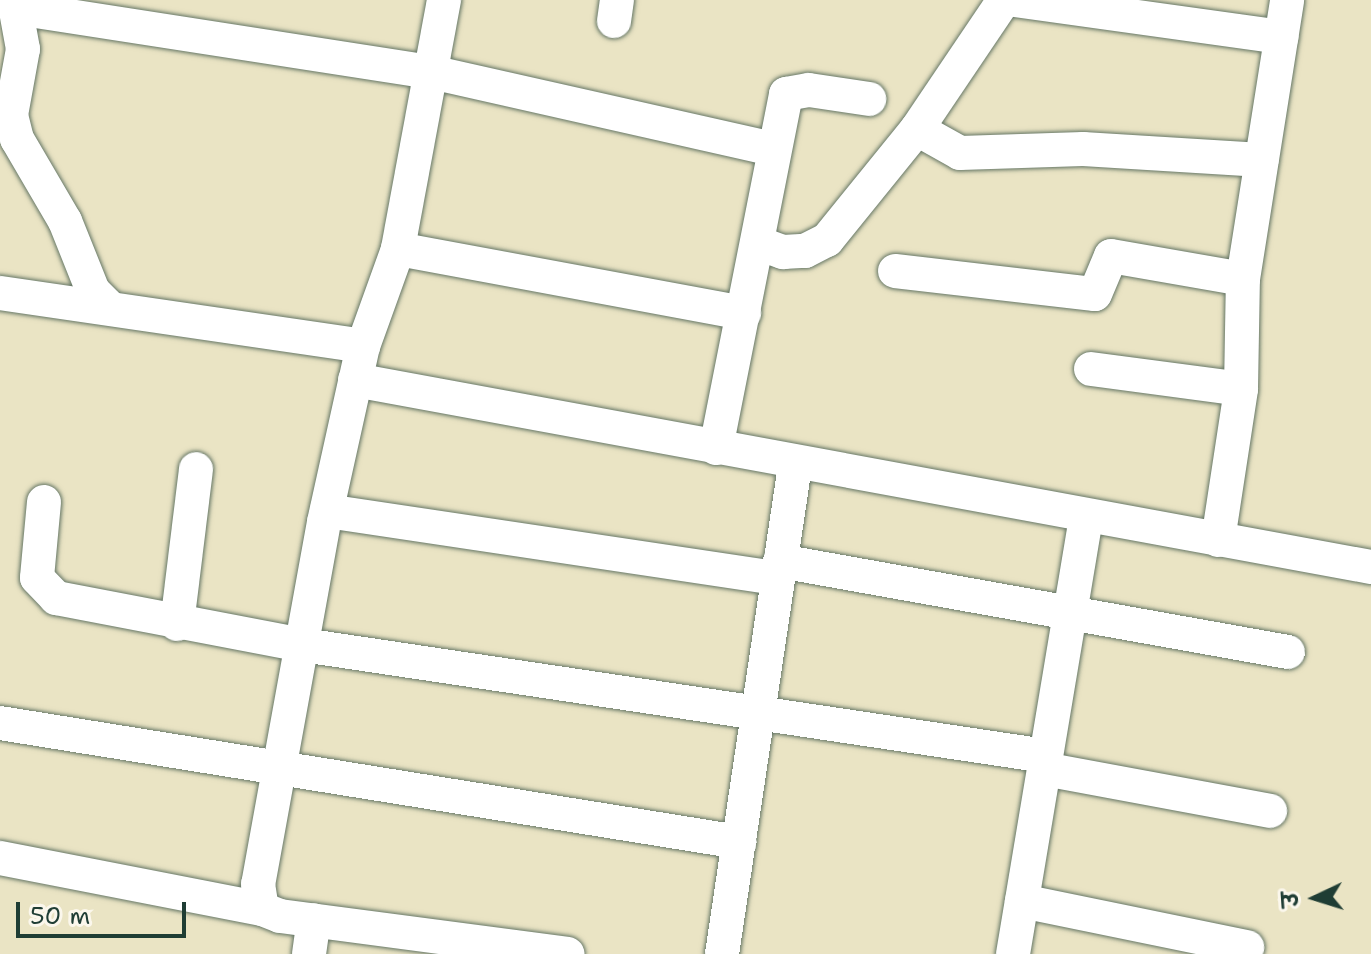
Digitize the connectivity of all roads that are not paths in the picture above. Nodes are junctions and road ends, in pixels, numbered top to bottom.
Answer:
1 (444, 0) edge
2 (1004, 0) edge
3 (1015, 0) edge
4 (1287, 0) edge
5 (16, 4) edge
6 (1142, 8) edge
7 (1281, 37) junction
8 (431, 72) junction
9 (869, 99) dead end
10 (917, 129) junction
11 (8, 138) edge
12 (773, 149) junction
13 (1262, 160) junction
14 (758, 243) junction
15 (398, 249) junction
16 (895, 271) dead end
17 (1243, 279) junction
18 (0, 293) edge
19 (108, 306) junction
20 (744, 313) junction
21 (363, 346) junction
22 (1091, 369) dead end
23 (355, 380) junction
24 (1241, 389) junction
25 (716, 448) junction
26 (795, 463) junction
27 (196, 469) dead end
28 (44, 502) dead end
29 (327, 511) junction
30 (1086, 516) junction
31 (1218, 540) junction
32 (1371, 567) edge
33 (779, 570) junction
34 (1070, 610) junction
35 (177, 624) junction
36 (303, 645) junction
37 (1288, 652) dead end
38 (757, 713) junction
39 (0, 723) edge
40 (1045, 763) junction
41 (282, 768) junction
42 (1270, 811) dead end
43 (739, 842) junction
44 (0, 858) edge
45 (1022, 901) junction
46 (262, 909) junction
47 (314, 920) junction
48 (1247, 947) dead end
49 (309, 954) edge
50 (568, 954) edge
51 (722, 954) edge
52 (1013, 954) edge

1 - 8 street
2 - 10 street
3 - 6 street
4 - 7 street
5 - 8 street
5 - 11 street
6 - 7 street
7 - 13 street
8 - 12 street
8 - 15 street
9 - 12 street
10 - 13 street
10 - 14 street
11 - 19 street
12 - 14 street
13 - 17 street
14 - 20 street
15 - 20 street
15 - 21 street
16 - 17 street
17 - 24 street
18 - 19 street
19 - 21 street
20 - 25 street
21 - 23 street
22 - 24 street
23 - 25 street
23 - 29 street
24 - 31 street
25 - 26 street
26 - 30 street
26 - 33 street
27 - 35 street
28 - 35 street
29 - 33 street
29 - 36 street
30 - 31 street
30 - 34 street
31 - 32 street
33 - 34 street
33 - 38 street
34 - 37 street
34 - 40 street
35 - 36 street
36 - 38 street
36 - 41 street
38 - 40 street
38 - 43 street
39 - 41 street
40 - 42 street
40 - 45 street
41 - 43 street
41 - 46 street
43 - 51 street
44 - 46 street
45 - 48 street
45 - 52 street
46 - 47 street
47 - 49 street
47 - 50 street

